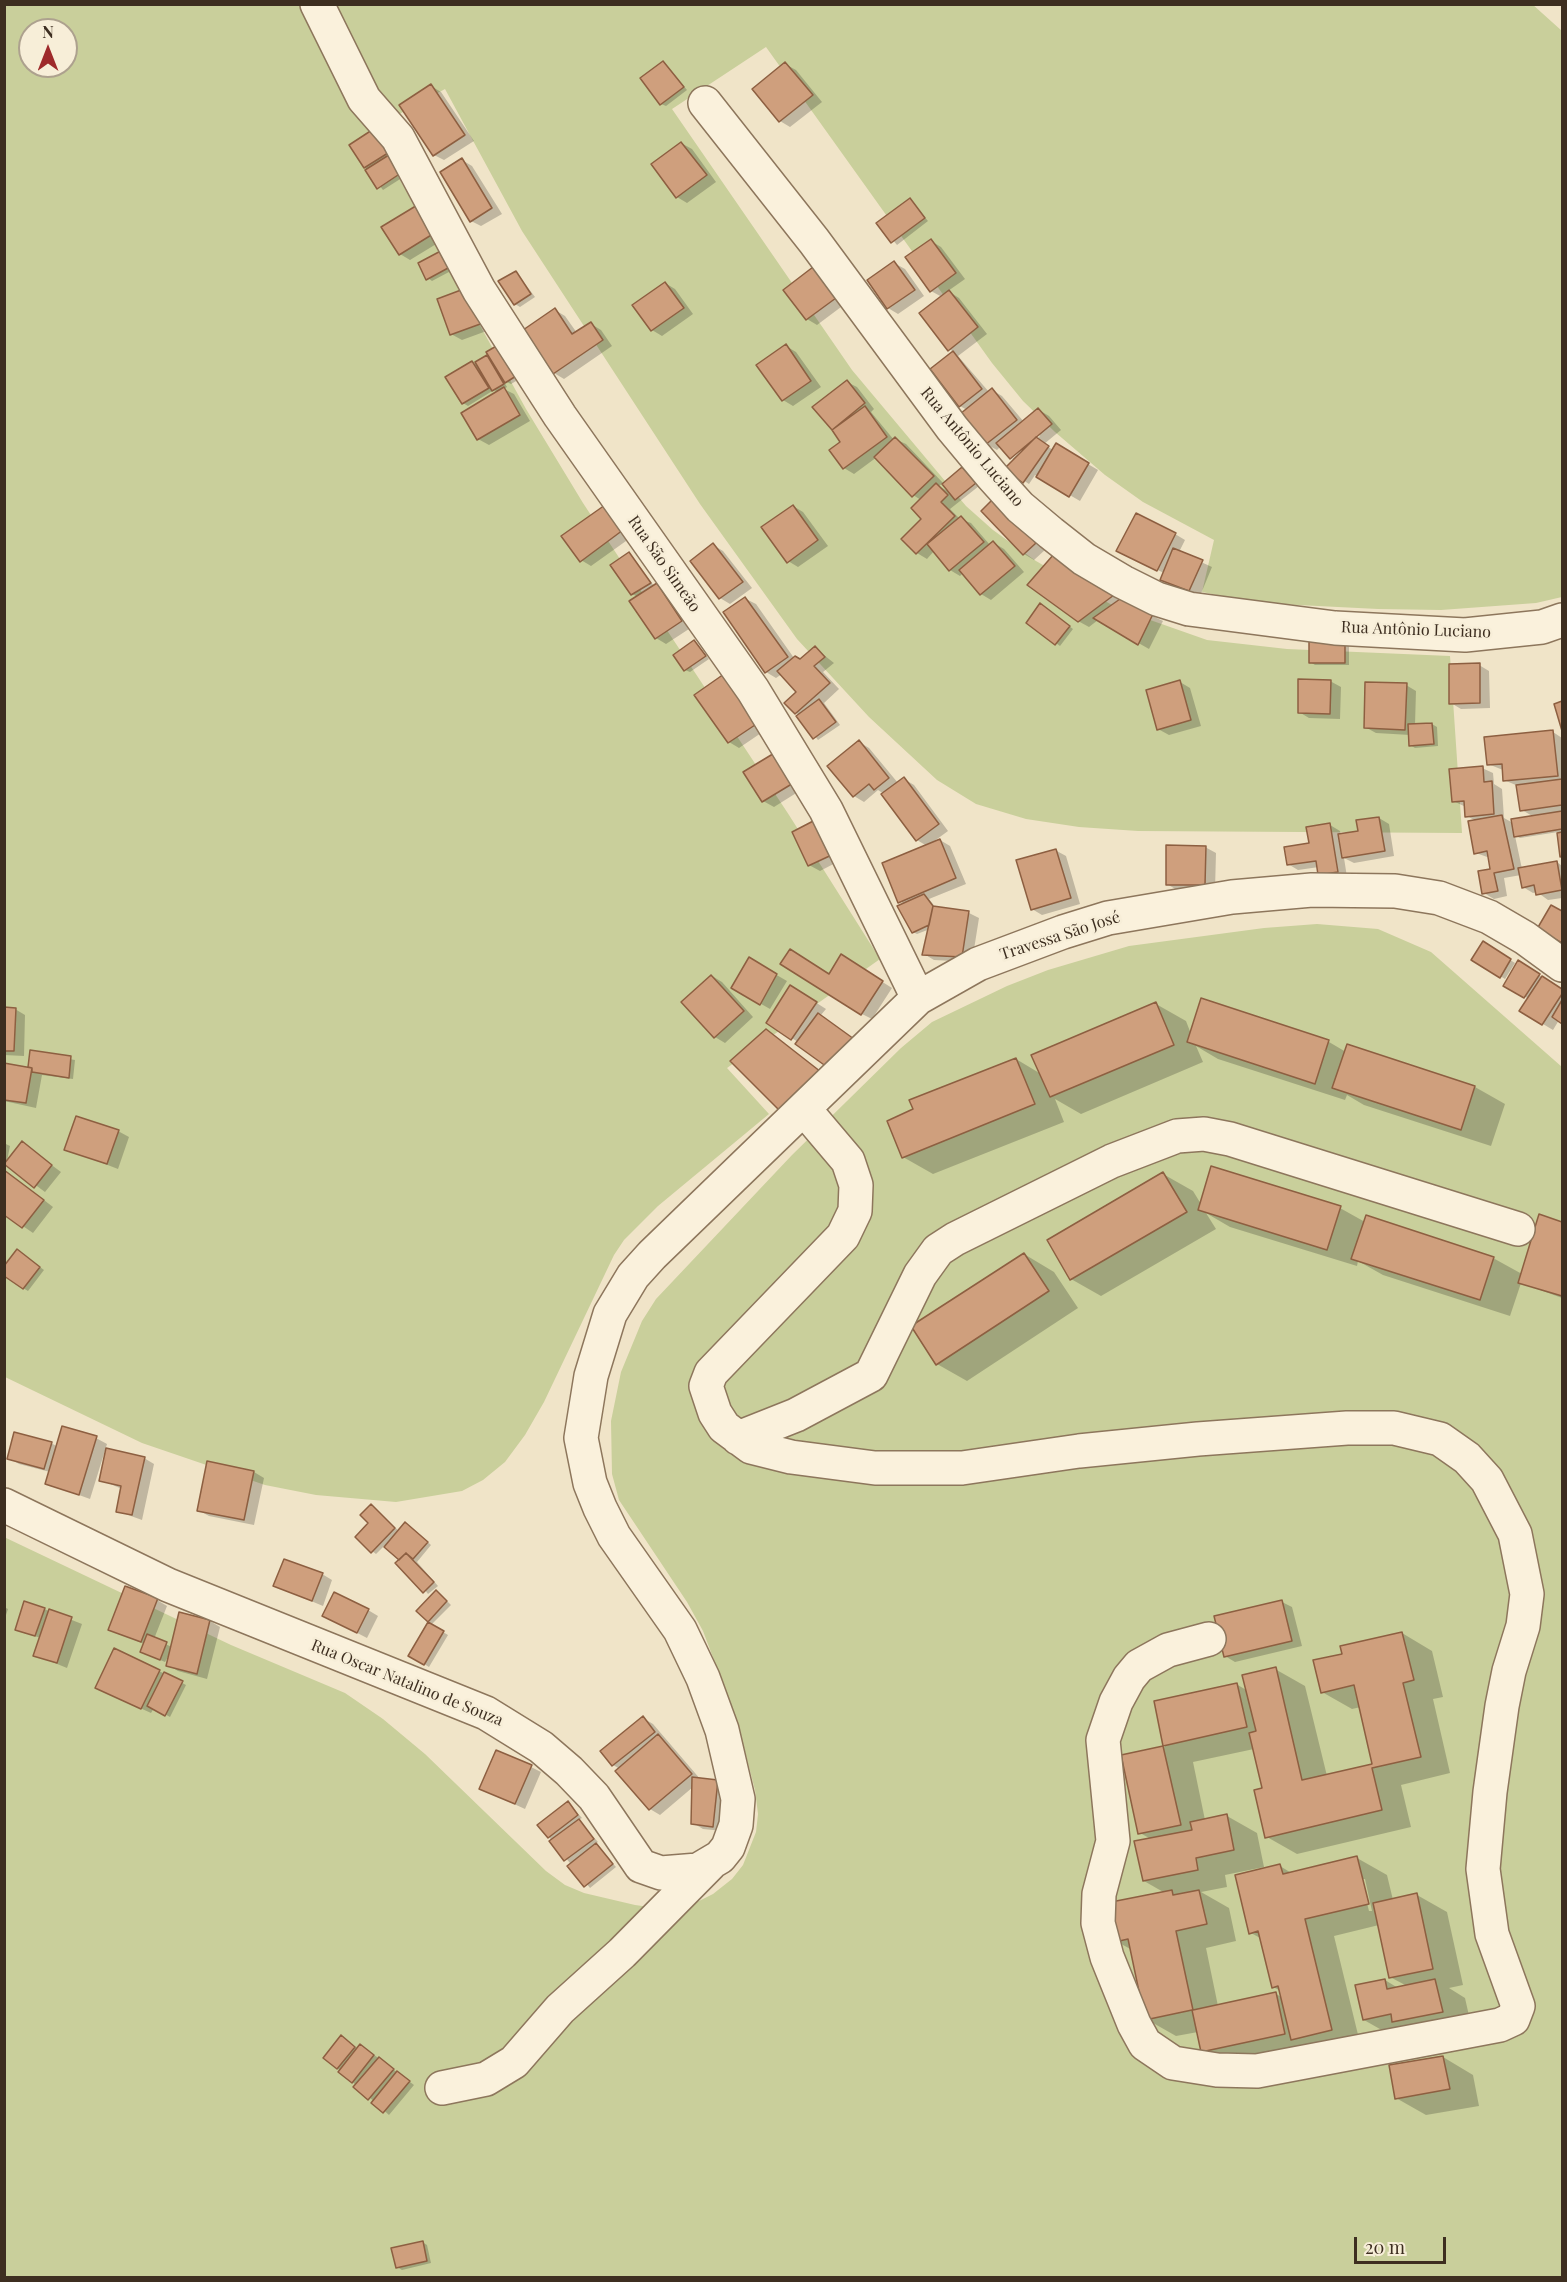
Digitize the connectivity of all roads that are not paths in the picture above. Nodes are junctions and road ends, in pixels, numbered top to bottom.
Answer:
1 (317, 4) edge
2 (705, 103) dead end
3 (1563, 620) edge
4 (1563, 965) edge
5 (918, 998) junction
6 (804, 1110) junction
7 (1518, 1229) dead end
8 (738, 1438) junction
9 (4, 1505) edge
10 (1209, 1639) dead end
11 (710, 1864) junction
12 (442, 2088) dead end

1 - 5 street, Rua São Simeão
2 - 3 street, Rua Antônio Luciano
4 - 5 street, Travessa São José
5 - 6 street, Travessa São José
6 - 8 street
6 - 11 street, Travessa São José
7 - 8 street
8 - 10 street
9 - 11 street, Rua Oscar Natalino de Souza
11 - 12 street

